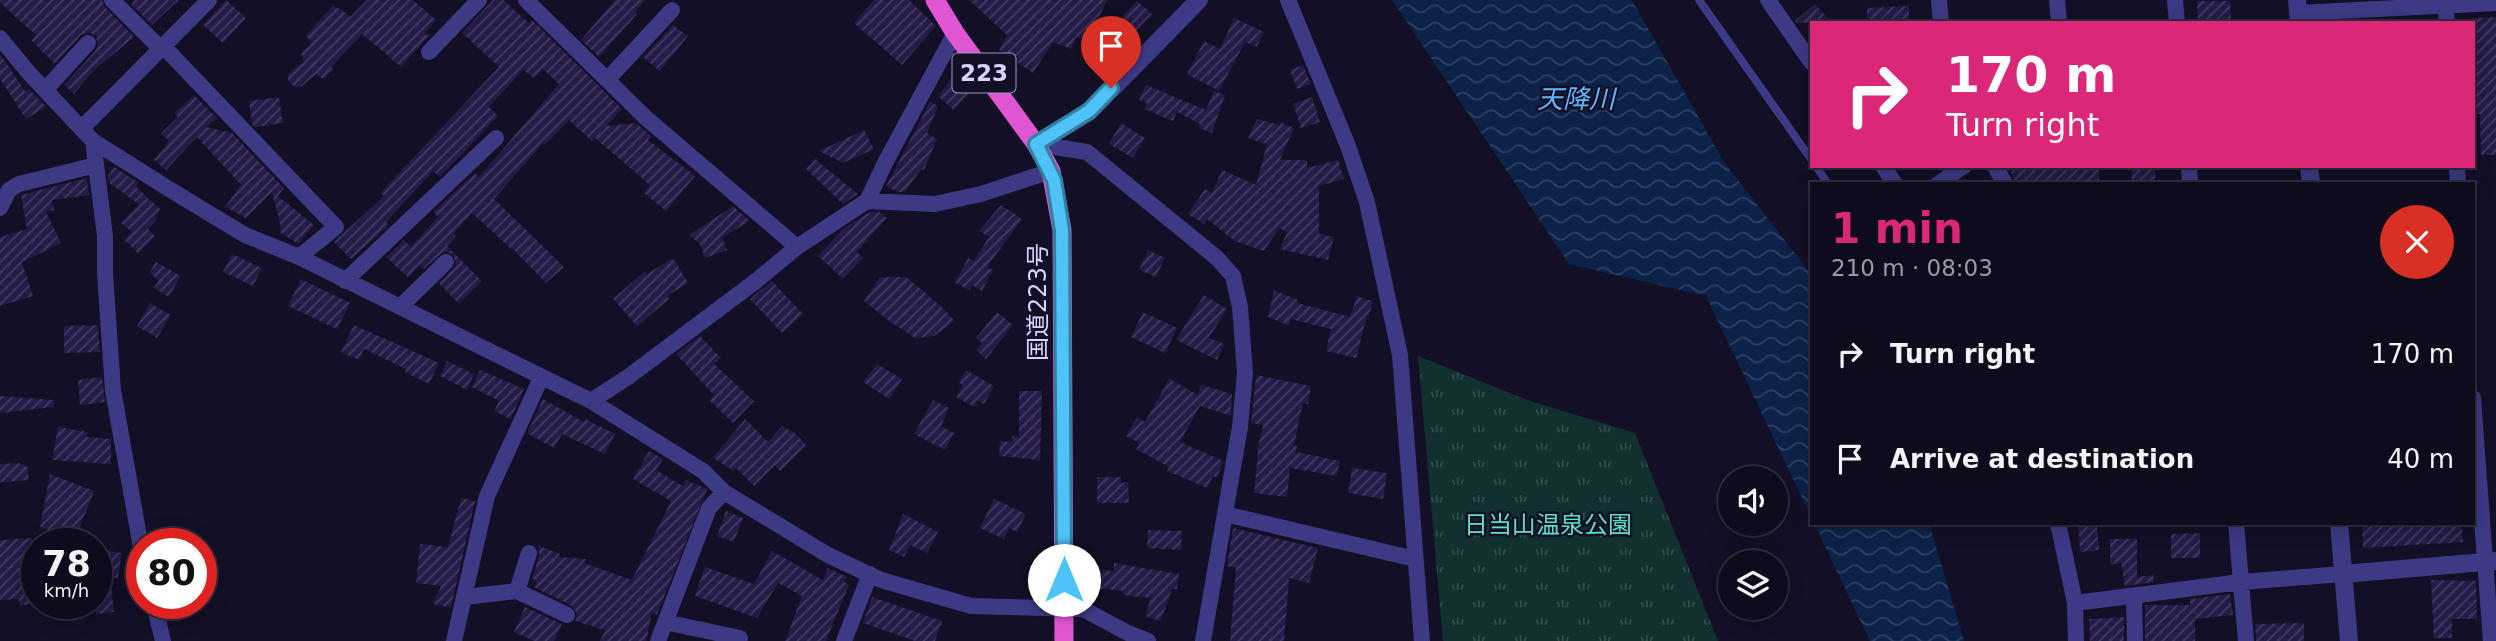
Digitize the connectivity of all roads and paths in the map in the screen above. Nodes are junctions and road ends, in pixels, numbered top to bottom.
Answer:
1 (112, 0) edge
2 (209, 0) edge
3 (479, 0) edge
4 (526, 0) edge
5 (935, 0) edge
6 (1199, 0) edge
7 (1288, 0) edge
8 (1699, 0) edge
9 (1768, 0) edge
10 (1939, 0) edge
11 (2057, 0) edge
12 (2175, 0) edge
13 (2445, 2) edge
14 (2496, 3) edge
15 (672, 10) dead end
16 (2298, 12) edge
17 (1941, 21) edge
18 (2059, 21) edge
19 (2177, 21) edge
20 (2447, 21) edge
21 (954, 33) junction
22 (0, 38) edge
23 (88, 43) dead end
24 (163, 48) junction
25 (429, 52) dead end
26 (1810, 61) edge
27 (607, 80) junction
28 (45, 90) junction
29 (82, 128) junction
30 (496, 138) dead end
31 (93, 141) junction
32 (1036, 144) junction
33 (1810, 158) edge
34 (96, 165) junction
35 (1961, 168) edge
36 (1051, 171) junction
37 (1941, 182) edge
38 (867, 201) junction
39 (0, 208) edge
40 (797, 247) junction
41 (299, 257) junction
42 (446, 262) dead end
43 (345, 282) junction
44 (401, 306) junction
45 (541, 378) junction
46 (591, 401) junction
47 (2475, 417) edge
48 (724, 492) junction
49 (1225, 514) junction
50 (2058, 525) edge
51 (2236, 525) edge
52 (2339, 525) edge
53 (138, 528) edge
54 (529, 553) dead end
55 (1415, 559) junction
56 (2490, 562) edge
57 (2343, 574) junction
58 (870, 575) junction
59 (2241, 582) junction
60 (517, 591) junction
61 (2134, 596) junction
62 (465, 597) junction
63 (2075, 603) junction
64 (1064, 607) junction
65 (566, 615) dead end
66 (158, 619) edge
67 (665, 622) junction
68 (163, 641) edge
69 (454, 641) edge
70 (658, 641) edge
71 (739, 641) edge
72 (844, 641) edge
73 (1064, 641) edge
74 (1148, 641) edge
75 (1203, 641) edge
76 (1422, 641) edge
77 (2077, 641) edge
78 (2135, 641) edge
79 (2246, 641) edge
80 (2349, 641) edge
81 (2491, 641) edge

1 - 24 street
2 - 24 street
3 - 25 street
4 - 27 street
5 - 21 highway, 国道223号 / 223
6 - 32 street
7 - 55 street
8 - 33 lane
9 - 26 street
10 - 17 street
11 - 18 street
12 - 19 street
13 - 14 street
13 - 16 street
13 - 20 street
15 - 27 street
21 - 32 highway, 国道223号 / 223
21 - 38 street
22 - 28 street
23 - 28 street
24 - 29 street
24 - 41 street
27 - 40 street
28 - 29 street
29 - 31 street
30 - 43 street
31 - 34 street
31 - 41 street
32 - 36 highway, 国道223号 / 223
32 - 49 street
34 - 39 street
34 - 53 street
35 - 37 street
36 - 38 street
36 - 64 highway, 国道223号 / 223
38 - 40 street
40 - 46 street
41 - 43 street
42 - 44 street
43 - 44 street
44 - 45 street
45 - 46 street
45 - 62 street
46 - 48 street
47 - 56 street
48 - 58 street
48 - 67 street
49 - 55 street
49 - 75 street
50 - 63 street
51 - 59 street
52 - 57 street
54 - 60 street
55 - 76 street
56 - 57 street
56 - 81 street
57 - 59 street
57 - 80 street
58 - 64 street
58 - 72 street
59 - 61 street
59 - 79 street
60 - 62 street
60 - 65 street
61 - 63 street
61 - 78 street
62 - 69 street
63 - 77 street
64 - 73 highway, 国道223号 / 223
64 - 74 street
66 - 68 street
67 - 70 street
67 - 71 street

